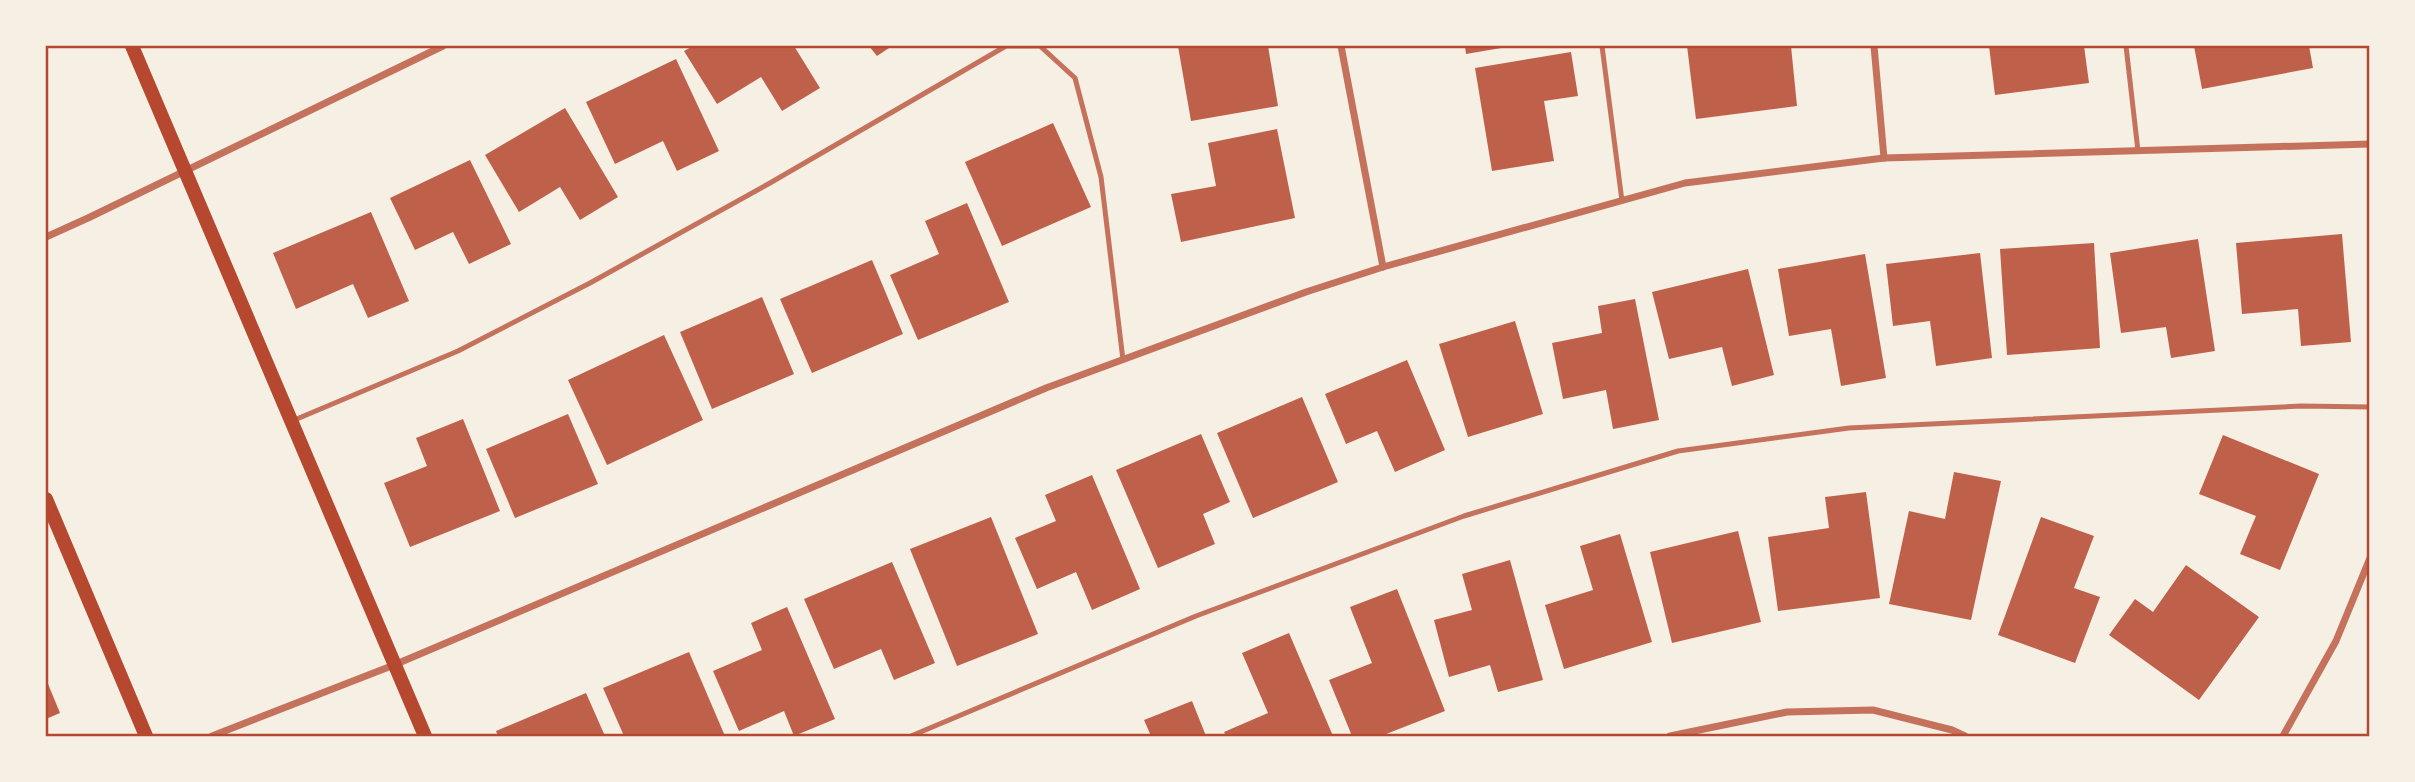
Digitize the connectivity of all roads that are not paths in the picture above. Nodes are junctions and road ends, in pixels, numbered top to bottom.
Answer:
1 (132, 46) edge
2 (443, 46) edge
3 (1341, 46) edge
4 (1602, 46) edge
5 (1874, 46) edge
6 (2126, 46) edge
7 (2370, 144) edge
8 (2138, 151) junction
9 (1884, 158) junction
10 (185, 171) junction
11 (1622, 201) junction
12 (46, 237) edge
13 (1383, 267) junction
14 (1123, 360) junction
15 (2370, 407) edge
16 (292, 421) junction
17 (47, 507) edge
18 (2370, 558) edge
19 (394, 665) junction
20 (146, 737) edge
21 (212, 737) edge
22 (425, 737) edge
23 (912, 737) edge
24 (1670, 737) edge
25 (1965, 737) edge
26 (2283, 737) edge

1 - 10 main road
2 - 10 street
3 - 13 street
4 - 11 lane
5 - 9 street
6 - 8 lane
7 - 8 street
8 - 9 street
9 - 11 street
10 - 12 street
10 - 16 main road
11 - 13 street
13 - 14 street
14 - 16 lane
14 - 19 street
15 - 23 lane
16 - 19 main road
17 - 20 main road
18 - 26 street
19 - 21 street
19 - 22 main road
24 - 25 street

